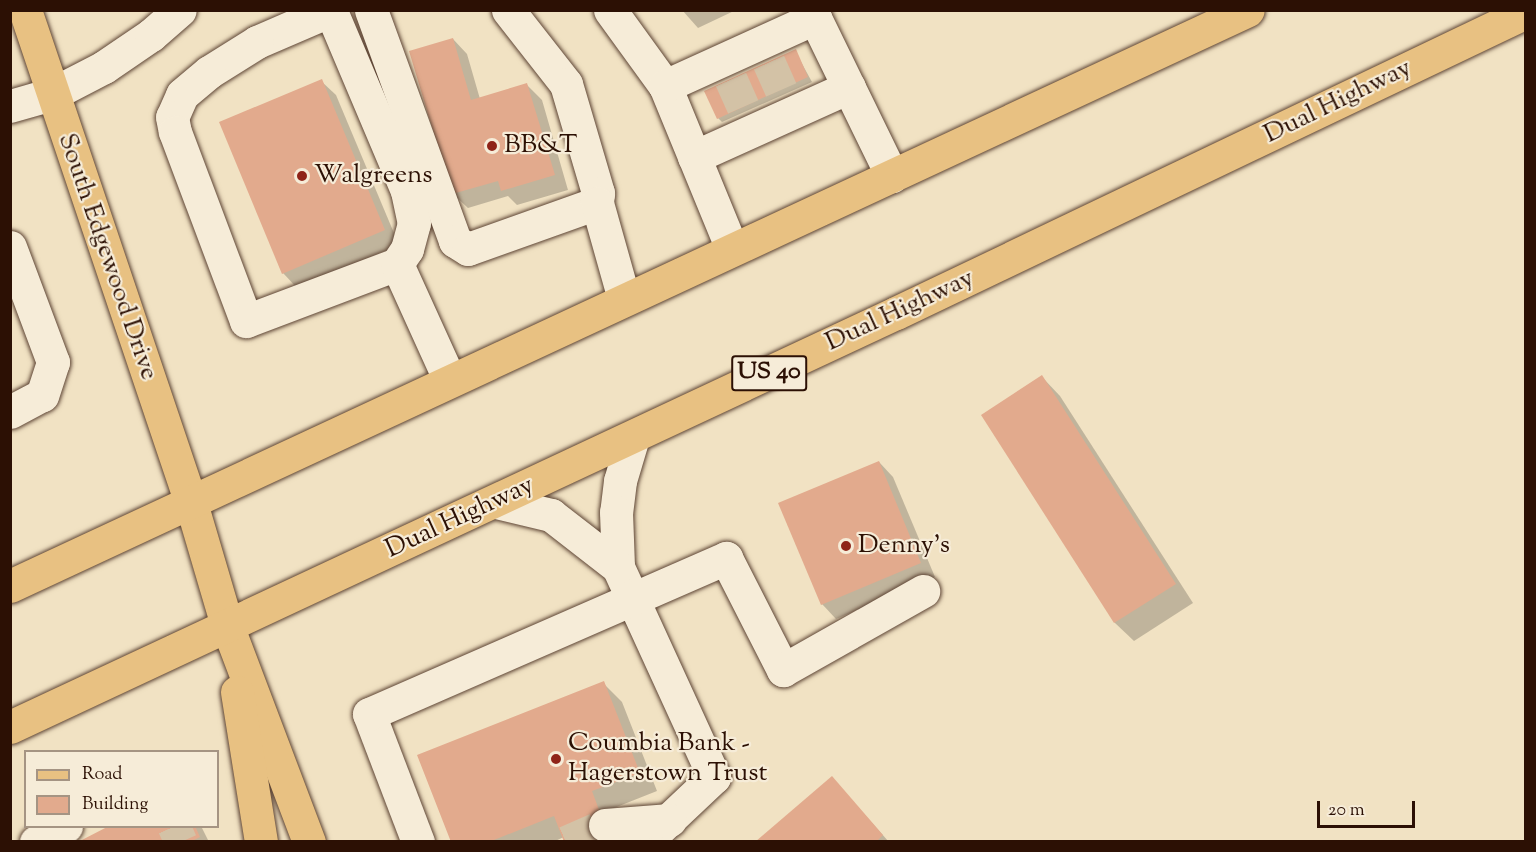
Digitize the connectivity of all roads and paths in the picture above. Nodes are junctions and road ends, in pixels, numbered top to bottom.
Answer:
1 (25, 10) edge
2 (180, 10) edge
3 (508, 10) edge
4 (610, 10) edge
5 (1248, 10) edge
6 (331, 11) edge
7 (1526, 12) edge
8 (383, 14) edge
9 (776, 76) junction
10 (665, 86) junction
11 (849, 87) junction
12 (52, 94) junction
13 (738, 94) junction
14 (10, 106) edge
15 (694, 157) junction
16 (891, 176) junction
17 (597, 203) junction
18 (10, 247) edge
19 (732, 249) junction
20 (397, 264) junction
21 (624, 299) junction
22 (450, 381) junction
23 (10, 412) edge
24 (633, 437) junction
25 (496, 502) junction
26 (191, 503) junction
27 (618, 567) junction
28 (10, 586) edge
29 (923, 591) dead end
30 (633, 599) junction
31 (227, 625) junction
32 (10, 727) edge
33 (670, 820) junction
34 (605, 825) tunnel mouth
35 (62, 828) edge
36 (36, 842) edge
37 (261, 842) edge
38 (309, 842) edge
39 (418, 842) edge
40 (645, 842) edge

1 - 12 main road, South Edgewood Drive
2 - 12 street
3 - 17 street
4 - 10 street
5 - 16 main road
6 - 20 street
6 - 20 street
7 - 24 main road, Dual Highway / US 40
8 - 17 street
9 - 11 street
9 - 11 street
9 - 13 street
9 - 13 street
10 - 13 street
10 - 15 street
11 - 16 street
12 - 14 street
12 - 26 main road, South Edgewood Drive
13 - 15 street
15 - 19 street
16 - 19 main road
17 - 21 street
18 - 23 street
19 - 21 main road
20 - 22 street
21 - 22 main road
22 - 26 main road
24 - 25 main road, Dual Highway / US 40
24 - 27 street
25 - 27 street
25 - 31 main road, Dual Highway / US 40
26 - 28 main road
26 - 31 main road, South Edgewood Drive
27 - 30 street
29 - 30 street
30 - 33 street
30 - 39 street
31 - 32 main road, Dual Highway / US 40
31 - 37 main road
31 - 38 main road
33 - 34 street
33 - 40 street
35 - 36 street

